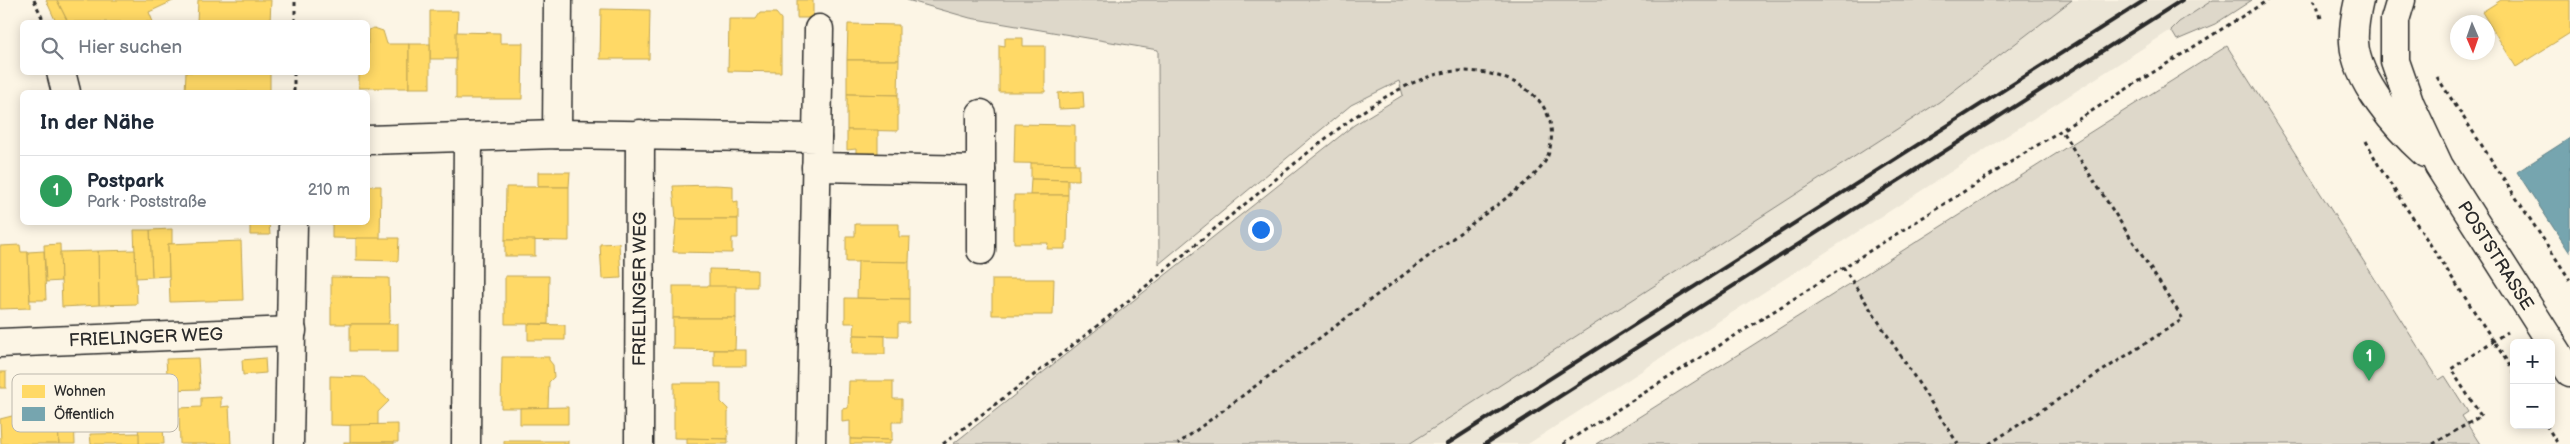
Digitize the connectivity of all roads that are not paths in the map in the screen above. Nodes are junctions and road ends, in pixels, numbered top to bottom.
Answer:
1 (558, 0) edge
2 (2359, 0) edge
3 (2401, 0) edge
4 (819, 29) dead end
5 (62, 75) edge
6 (66, 90) edge
7 (981, 114) dead end
8 (557, 134) junction
9 (640, 134) junction
10 (468, 137) junction
11 (817, 138) junction
12 (370, 140) edge
13 (2439, 166) junction
14 (816, 167) junction
15 (982, 170) junction
16 (293, 225) edge
17 (981, 250) dead end
18 (292, 331) junction
19 (0, 343) edge
20 (2570, 372) edge
21 (289, 444) edge
22 (466, 444) edge
23 (640, 444) edge
24 (811, 444) edge

1 - 8 street
2 - 13 street, POSTSTRASSE
3 - 13 street, POSTSTRASSE
4 - 11 street
5 - 6 street
7 - 15 street
8 - 9 street
8 - 10 street
9 - 11 street
9 - 23 street, FRIELINGER WEG
10 - 12 street
10 - 22 street
11 - 14 street
13 - 20 street, POSTSTRASSE
14 - 15 street
14 - 24 street
15 - 17 street
16 - 18 street
18 - 19 street, FRIELINGER WEG
18 - 21 street

